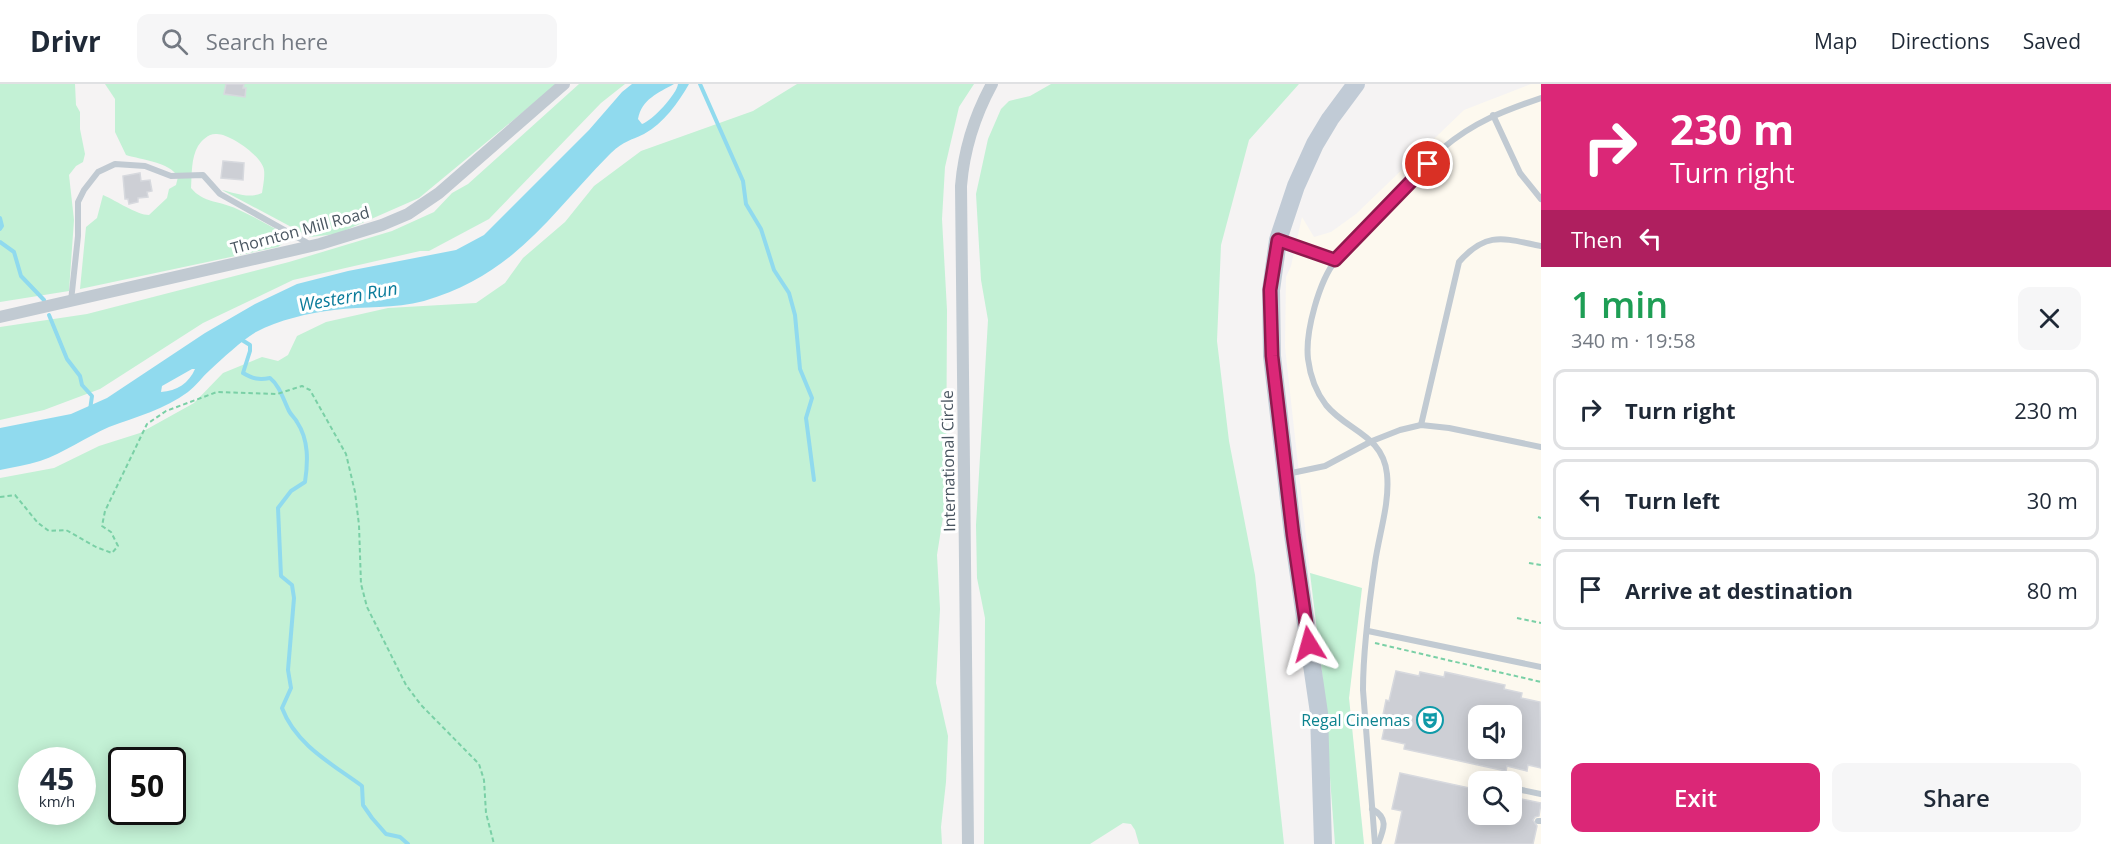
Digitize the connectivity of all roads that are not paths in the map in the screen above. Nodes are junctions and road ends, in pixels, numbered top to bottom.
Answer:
1 (564, 84) edge
2 (992, 84) edge
3 (1356, 84) edge
4 (1541, 98) edge
5 (1494, 115) junction
6 (1541, 199) edge
7 (1278, 240) junction
8 (313, 246) junction
9 (1541, 246) edge
10 (1335, 260) junction
11 (71, 302) junction
12 (0, 317) edge
13 (1421, 425) junction
14 (1372, 441) junction
15 (1541, 447) edge
16 (1286, 474) junction
17 (1368, 631) junction
18 (1541, 666) edge
19 (1522, 790) edge
20 (1541, 794) edge
21 (1372, 809) junction
22 (968, 844) edge
23 (1323, 844) edge
24 (1377, 844) edge

1 - 8 street, Thornton Mill Road
2 - 22 street, International Circle
3 - 7 main road
4 - 5 lane
5 - 6 lane
5 - 10 lane
7 - 10 lane
7 - 16 main road
8 - 11 street, Thornton Mill Road
8 - 11 lane
9 - 13 lane
10 - 14 lane
11 - 12 street, Thornton Mill Road
13 - 14 lane
13 - 15 lane
14 - 16 lane
14 - 17 lane
16 - 23 main road
17 - 18 lane
17 - 21 lane
19 - 20 lane
21 - 24 lane
21 - 24 lane

